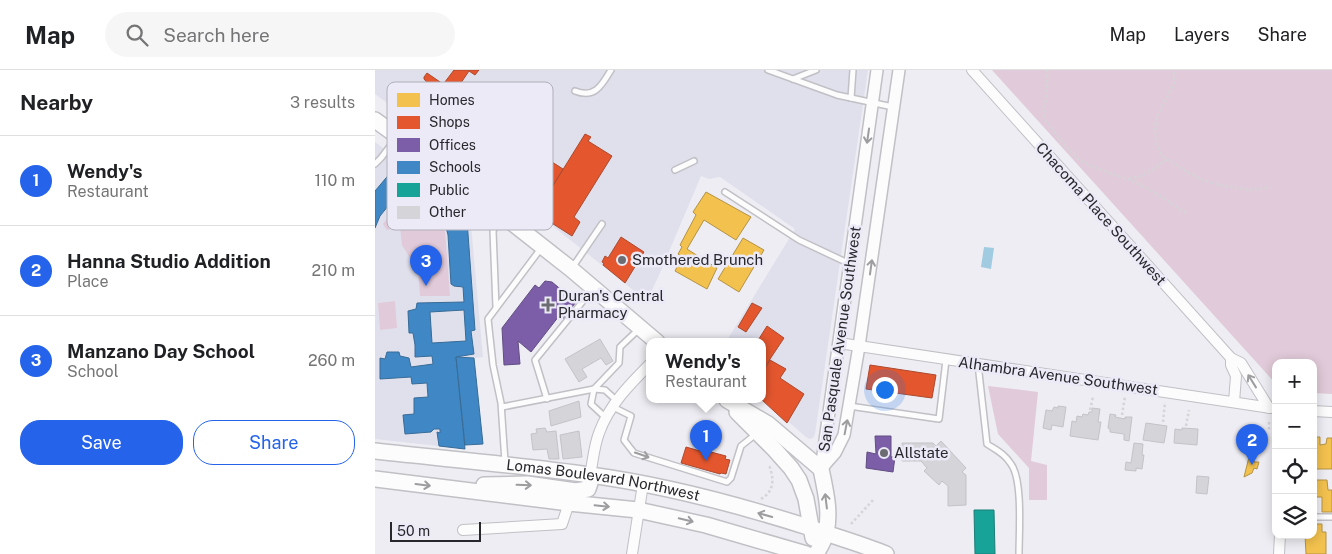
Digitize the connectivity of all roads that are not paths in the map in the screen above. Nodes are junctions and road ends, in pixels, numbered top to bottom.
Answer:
1 (611, 70) edge
2 (768, 70) edge
3 (816, 70) edge
4 (853, 70) edge
5 (877, 70) edge
6 (899, 70) edge
7 (972, 70) edge
8 (793, 79) junction
9 (575, 91) dead end
10 (851, 98) junction
11 (873, 102) junction
12 (893, 107) junction
13 (375, 120) edge
14 (387, 129) edge
15 (387, 150) edge
16 (694, 161) dead end
17 (375, 164) edge
18 (675, 170) dead end
19 (725, 192) dead end
20 (602, 224) dead end
21 (494, 230) edge
22 (521, 230) edge
23 (542, 246) junction
24 (851, 264) junction
25 (571, 269) junction
26 (594, 288) junction
27 (496, 308) junction
28 (640, 328) junction
29 (652, 338) edge
30 (839, 343) junction
31 (859, 346) junction
32 (1231, 358) junction
33 (946, 359) junction
34 (978, 364) junction
35 (646, 368) edge
36 (593, 390) junction
37 (547, 399) junction
38 (1233, 402) junction
39 (730, 403) edge
40 (732, 403) edge
41 (614, 404) junction
42 (849, 406) junction
43 (501, 407) junction
44 (1272, 408) edge
45 (1317, 411) edge
46 (1332, 412) edge
47 (605, 418) junction
48 (757, 433) junction
49 (375, 451) edge
50 (505, 465) junction
51 (821, 468) junction
52 (590, 475) junction
53 (375, 479) edge
54 (643, 484) junction
55 (458, 489) junction
56 (569, 503) junction
57 (638, 510) junction
58 (1317, 517) edge
59 (1332, 518) edge
60 (463, 530) dead end
61 (819, 531) junction
62 (1280, 539) edge
63 (632, 554) edge
64 (806, 554) edge
65 (815, 554) edge
66 (886, 554) edge
67 (1019, 554) edge
68 (1279, 554) edge

1 - 9 lane
2 - 8 lane
3 - 8 lane
4 - 10 lane
5 - 11 street, San Pasquale Avenue Southwest
6 - 12 street, San Pasquale Avenue Southwest
7 - 32 street, Chacoma Place Southwest
8 - 10 lane
10 - 11 lane
11 - 12 lane
11 -> 24 street, San Pasquale Avenue Southwest
31 -> 12 street, San Pasquale Avenue Southwest
13 - 14 main road
15 - 17 lane
16 - 18 lane
19 - 24 lane
20 - 25 lane
21 - 27 lane
22 - 23 main road
23 - 25 main road
23 - 27 lane
24 - 30 street, San Pasquale Avenue Southwest
25 - 26 main road
26 - 28 main road
26 - 37 lane
27 - 43 lane
28 - 29 main road
28 - 36 lane
30 - 31 street, Alhambra Avenue Southwest
30 - 51 street, San Pasquale Avenue Southwest
31 - 33 street, Alhambra Avenue Southwest
31 - 42 street, San Pasquale Avenue Southwest
32 - 38 street
44 -> 32 street, Chacoma Place Southwest
33 - 34 street, Alhambra Avenue Southwest
33 - 42 lane
34 - 38 street, Alhambra Avenue Southwest
34 - 67 lane
35 - 41 street
36 - 37 lane
36 - 41 lane
36 - 47 lane
37 - 43 lane
38 - 44 street, Alhambra Avenue Southwest
39 - 48 main road
40 - 51 main road
41 - 47 street
41 -> 48 lane
51 -> 42 street, San Pasquale Avenue Southwest
43 - 50 lane
45 - 46 street
47 - 52 street
48 - 61 main road
49 - 50 main road, Lomas Boulevard Northwest
50 - 52 main road, Lomas Boulevard Northwest
61 -> 51 main road
52 - 54 main road, Lomas Boulevard Northwest
55 -> 52 main road
53 -> 55 main road, Lomas Boulevard Northwest
54 - 57 street
61 -> 54 main road, Lomas Boulevard Northwest
55 - 56 main road, Lomas Boulevard Northwest
56 -> 57 main road, Lomas Boulevard Northwest
56 - 60 street
57 - 63 street
57 -> 64 main road, Lomas Boulevard Northwest
58 - 59 lane
61 - 65 main road
61 - 66 main road, Lomas Boulevard Northwest
62 - 68 street

